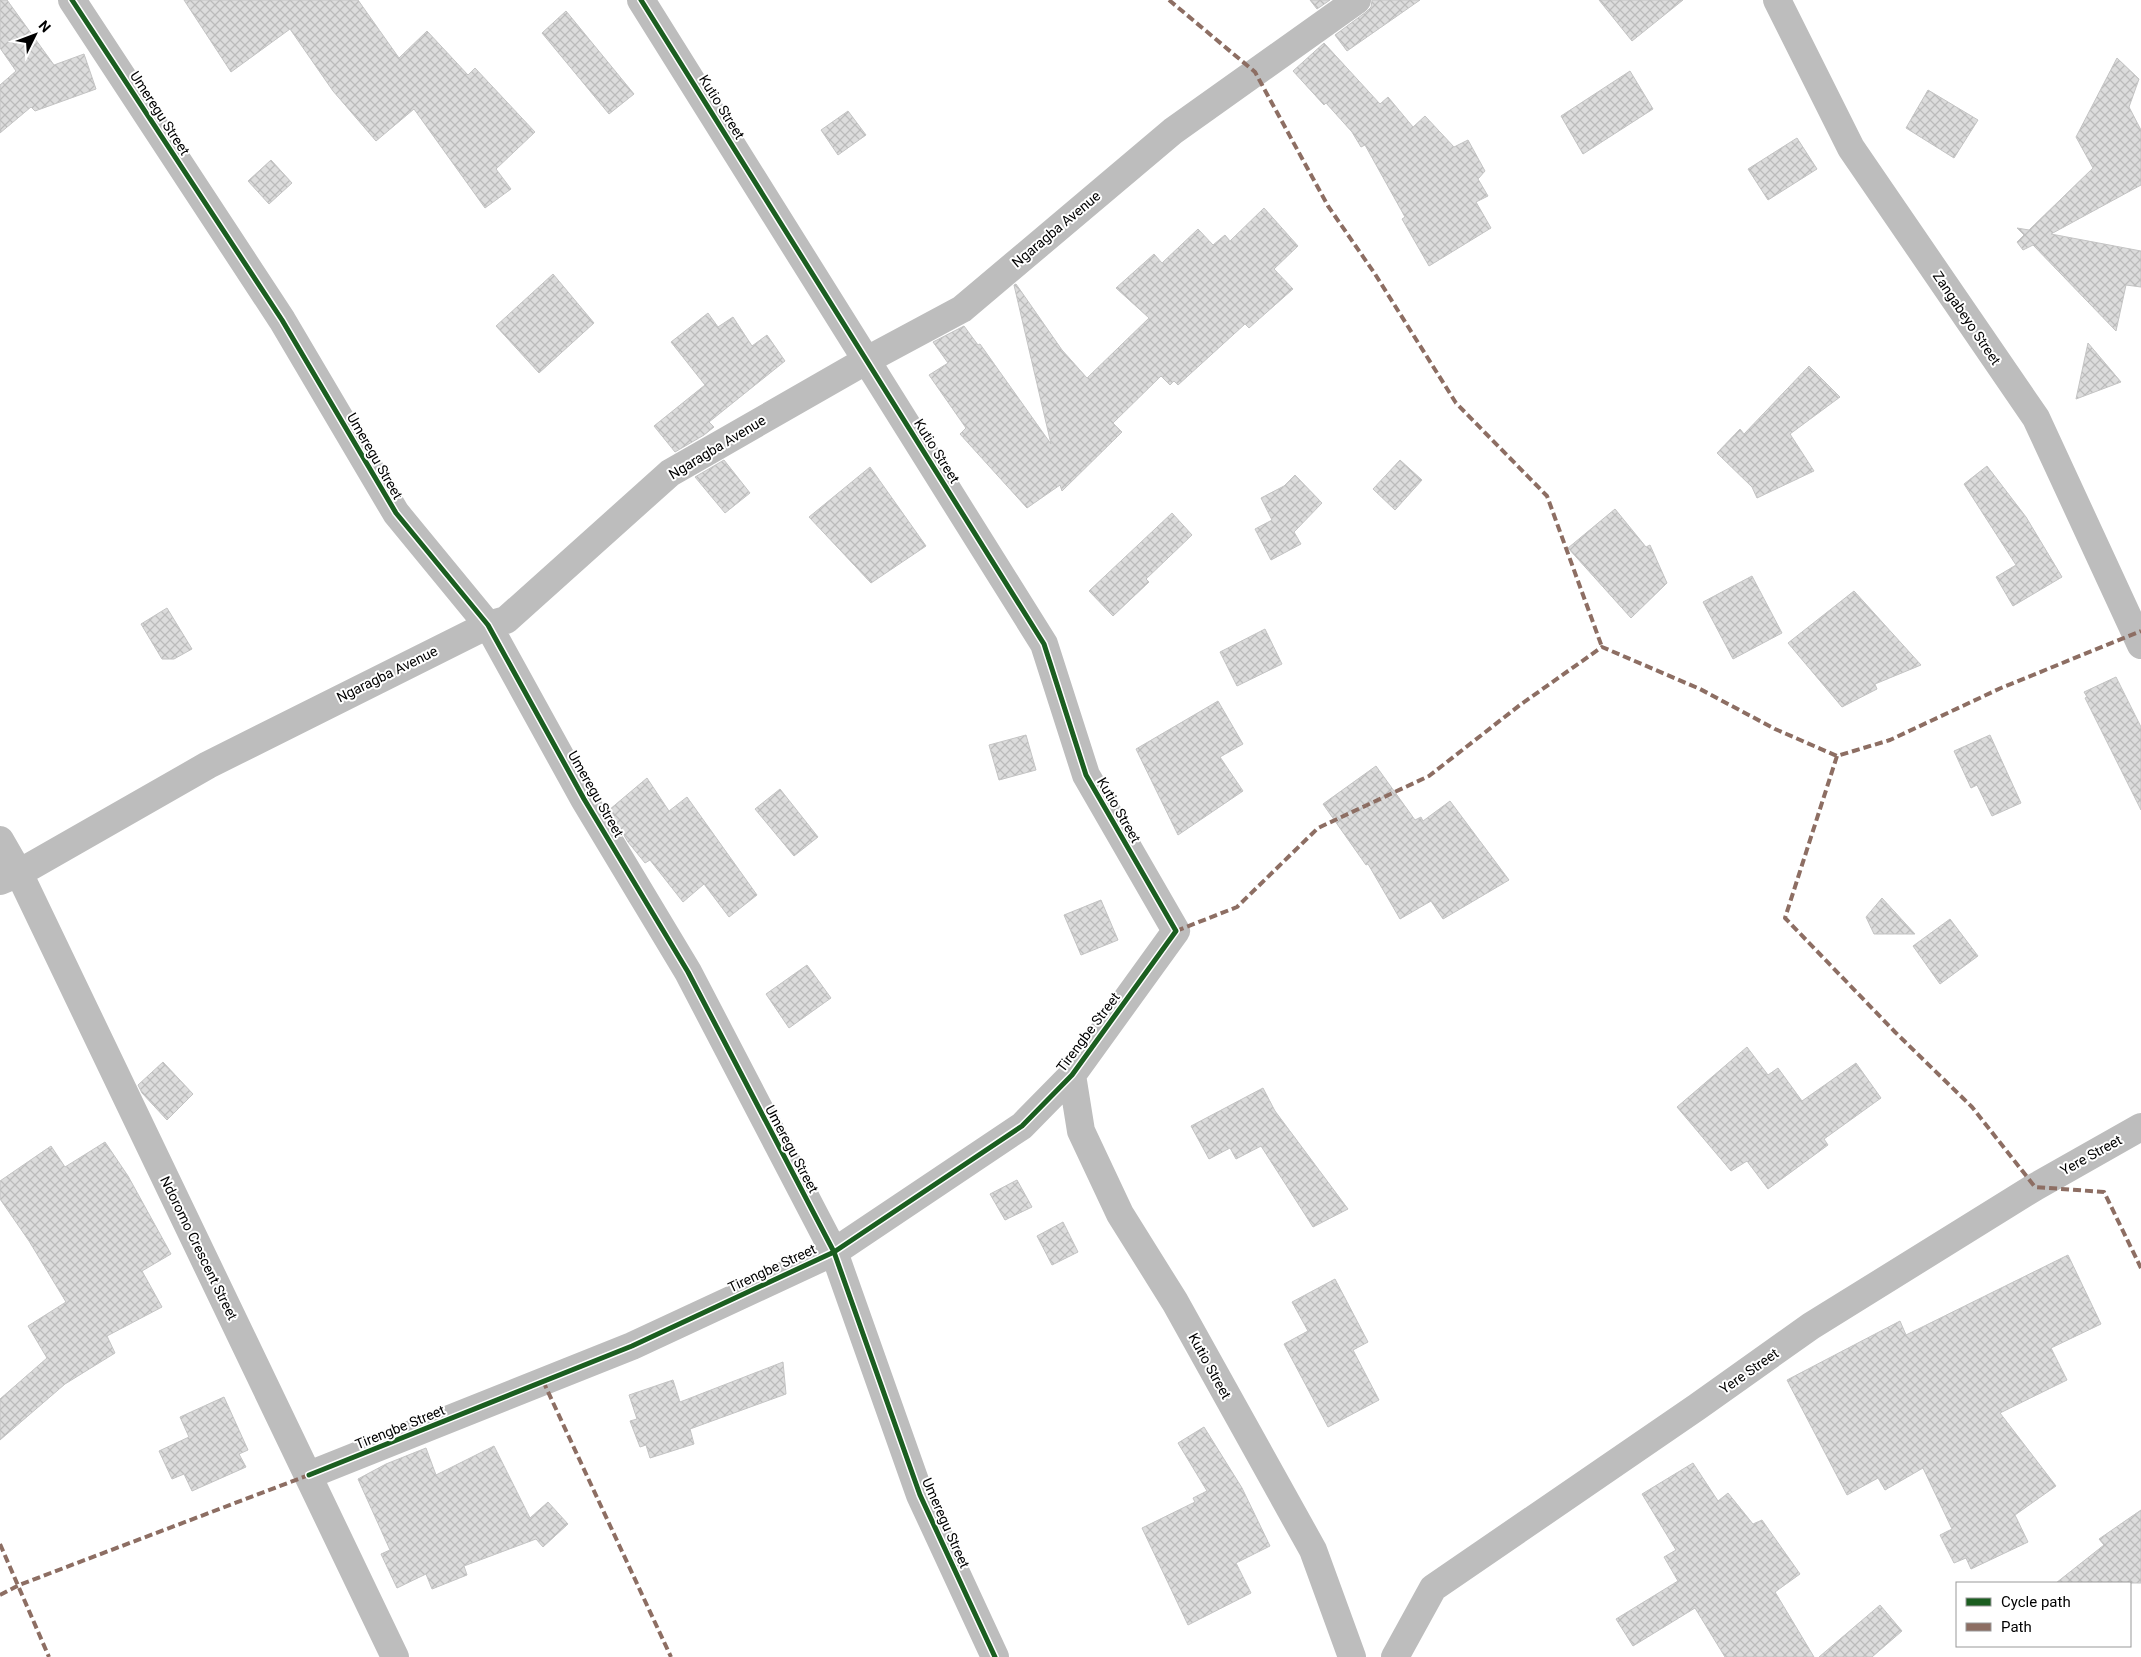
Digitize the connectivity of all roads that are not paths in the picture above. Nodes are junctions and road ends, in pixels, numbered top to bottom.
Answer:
1 (72, 0) edge
2 (641, 0) edge
3 (1357, 0) edge
4 (1777, 0) edge
5 (867, 360) junction
6 (488, 625) junction
7 (2141, 645) edge
8 (0, 840) edge
9 (10, 877) edge
10 (1176, 931) joint
11 (1072, 1075) junction
12 (2141, 1127) edge
13 (834, 1252) junction
14 (309, 1475) junction
15 (395, 1657) edge
16 (995, 1657) edge
17 (1352, 1657) edge
18 (1395, 1657) edge

1 - 6 street, Umeregu Street
2 - 5 street, Kutio Street
3 - 5 street, Ngaragba Avenue
4 - 7 street, Zangabeyo Street
5 - 6 street, Ngaragba Avenue
5 - 10 street, Kutio Street
6 - 9 street, Ngaragba Avenue
6 - 13 street, Umeregu Street
8 - 9 street, Ndoromo Crescent Street
9 - 14 street, Ndoromo Crescent Street
10 - 11 street, Tirengbe Street
11 - 13 street, Tirengbe Street
11 - 17 street, Kutio Street
12 - 18 street, Yere Street
13 - 14 street, Tirengbe Street
13 - 16 street, Umeregu Street
14 - 15 street, Ndoromo Crescent Street

